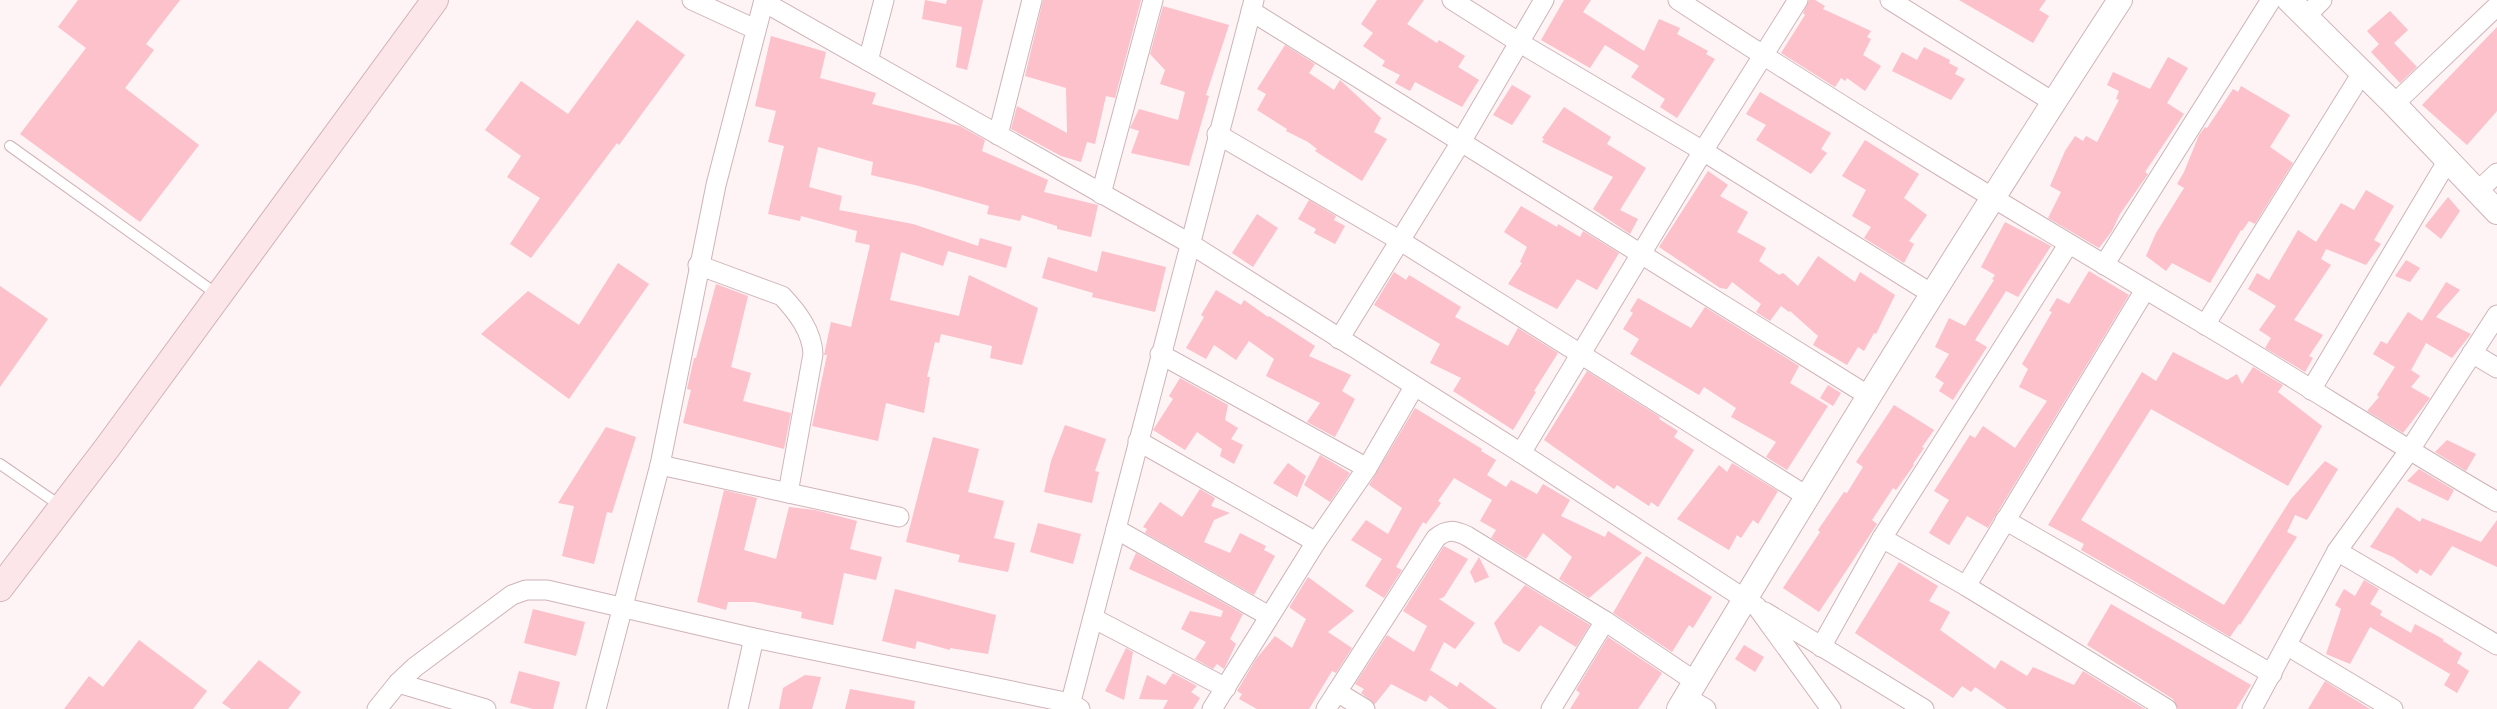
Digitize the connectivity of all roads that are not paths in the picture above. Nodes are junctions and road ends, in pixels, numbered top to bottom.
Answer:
1 (435, 0) edge
2 (692, 0) edge
3 (884, 0) edge
4 (1032, 0) edge
5 (1153, 0) edge
6 (1452, 0) edge
7 (1544, 0) edge
8 (1678, 0) edge
9 (1798, 0) edge
10 (1890, 0) edge
11 (2118, 0) edge
12 (2271, 0) edge
13 (2322, 0) edge
14 (764, 1) edge
15 (1252, 6) edge
16 (2497, 6) edge
17 (2297, 8) edge
18 (756, 29) junction
19 (1520, 43) junction
20 (1763, 56) junction
21 (868, 61) junction
22 (2362, 73) junction
23 (2053, 102) junction
24 (2394, 104) junction
25 (1217, 134) junction
26 (998, 135) junction
27 (1460, 142) junction
28 (10, 146) dead end
29 (1703, 151) junction
30 (2448, 160) junction
31 (2497, 173) edge
32 (2477, 192) junction
33 (1102, 194) junction
34 (1993, 198) junction
35 (2497, 212) edge
36 (1399, 240) junction
37 (1189, 243) junction
38 (2068, 245) junction
39 (1642, 254) junction
40 (698, 265) junction
41 (2104, 265) junction
42 (2145, 290) junction
43 (1932, 294) junction
44 (219, 295) junction
45 (2497, 314) edge
46 (2205, 325) junction
47 (1339, 339) junction
48 (2472, 353) junction
49 (1160, 354) junction
50 (1580, 355) junction
51 (2497, 368) edge
52 (1414, 387) junction
53 (2311, 390) junction
54 (1869, 396) junction
55 (1138, 440) junction
56 (2409, 451) junction
57 (1521, 453) junction
58 (0, 464) edge
59 (660, 465) junction
60 (1367, 468) junction
61 (788, 493) junction
62 (1808, 497) junction
63 (2497, 502) edge
64 (62, 506) junction
65 (899, 517) dead end
66 (2005, 520) junction
67 (1116, 529) junction
68 (1882, 538) junction
69 (1316, 542) junction
70 (2337, 551) junction
71 (1966, 586) junction
72 (0, 588) edge
73 (1751, 604) junction
74 (622, 609) junction
75 (1269, 616) junction
76 (1093, 618) junction
77 (1605, 621) junction
78 (754, 638) junction
79 (2497, 645) edge
80 (1821, 646) junction
81 (2288, 646) junction
82 (2272, 674) junction
83 (398, 683) junction
84 (1226, 688) junction
85 (1336, 692) junction
86 (1687, 696) edge
87 (1073, 707) edge
88 (377, 709) edge
89 (486, 709) edge
90 (596, 709) edge
91 (738, 709) edge
92 (1212, 709) edge
93 (1326, 709) edge
94 (1365, 709) edge
95 (1551, 709) edge
96 (1706, 709) edge
97 (1831, 709) edge
98 (1924, 709) edge
99 (2167, 709) edge
100 (2252, 709) edge
101 (2393, 709) edge

1 - 44 main road
2 - 18 street
3 - 21 street
4 - 26 street
5 - 33 street
6 - 19 street
7 - 19 street
8 - 20 street
9 - 20 street
10 - 23 street
11 - 23 street
12 - 41 street
13 - 17 street
14 - 18 street
14 - 21 street
15 - 25 street
15 - 27 street
16 - 24 street
17 - 22 street
18 - 40 street
19 - 27 street
19 - 29 street
20 - 29 street
20 - 34 street
21 - 26 street
22 - 24 street
22 - 46 street
23 - 34 street
24 - 30 street
25 - 36 street
25 - 37 street
26 - 33 street
27 - 36 street
27 - 39 street
28 - 44 lane
29 - 39 street
29 - 43 street
30 - 32 street
30 - 53 street
31 - 32 street
32 - 35 street
33 - 37 street
34 - 38 street
34 - 43 street
36 - 47 street
36 - 50 street
37 - 47 street
37 - 49 street
38 - 41 street
38 - 68 street
39 - 50 street
39 - 54 street
40 - 59 street
40 - 61 street
41 - 42 street
42 - 46 street
42 - 66 street
43 - 54 street
44 - 64 main road
45 - 48 street
46 - 53 street
47 - 52 street
48 - 51 street
48 - 56 street
49 - 55 street
49 - 60 street
50 - 57 street
50 - 62 street
52 - 57 street
52 - 60 street
53 - 56 street
54 - 62 street
55 - 67 street
55 - 69 street
56 - 63 street
56 - 70 street
57 - 73 street
58 - 64 lane
59 - 61 street
59 - 74 street
60 - 69 street
61 - 65 street
62 - 73 street
64 - 72 main road
66 - 71 street
66 - 82 street
67 - 75 street
67 - 76 street
68 - 71 street
68 - 80 street
69 - 75 street
70 - 79 street
70 - 81 street
71 - 99 street
73 - 80 street
73 - 86 street
73 - 97 street
74 - 78 street
74 - 83 street
74 - 90 street
75 - 84 street
76 - 84 street
76 - 87 street
77 - 85 street
77 - 86 street
77 - 95 street
78 - 87 street
78 - 91 street
80 - 98 street
81 - 82 street
81 - 101 street
82 - 100 street
83 - 88 street
83 - 89 street
84 - 92 street
85 - 93 street
85 - 94 street
86 - 96 street

